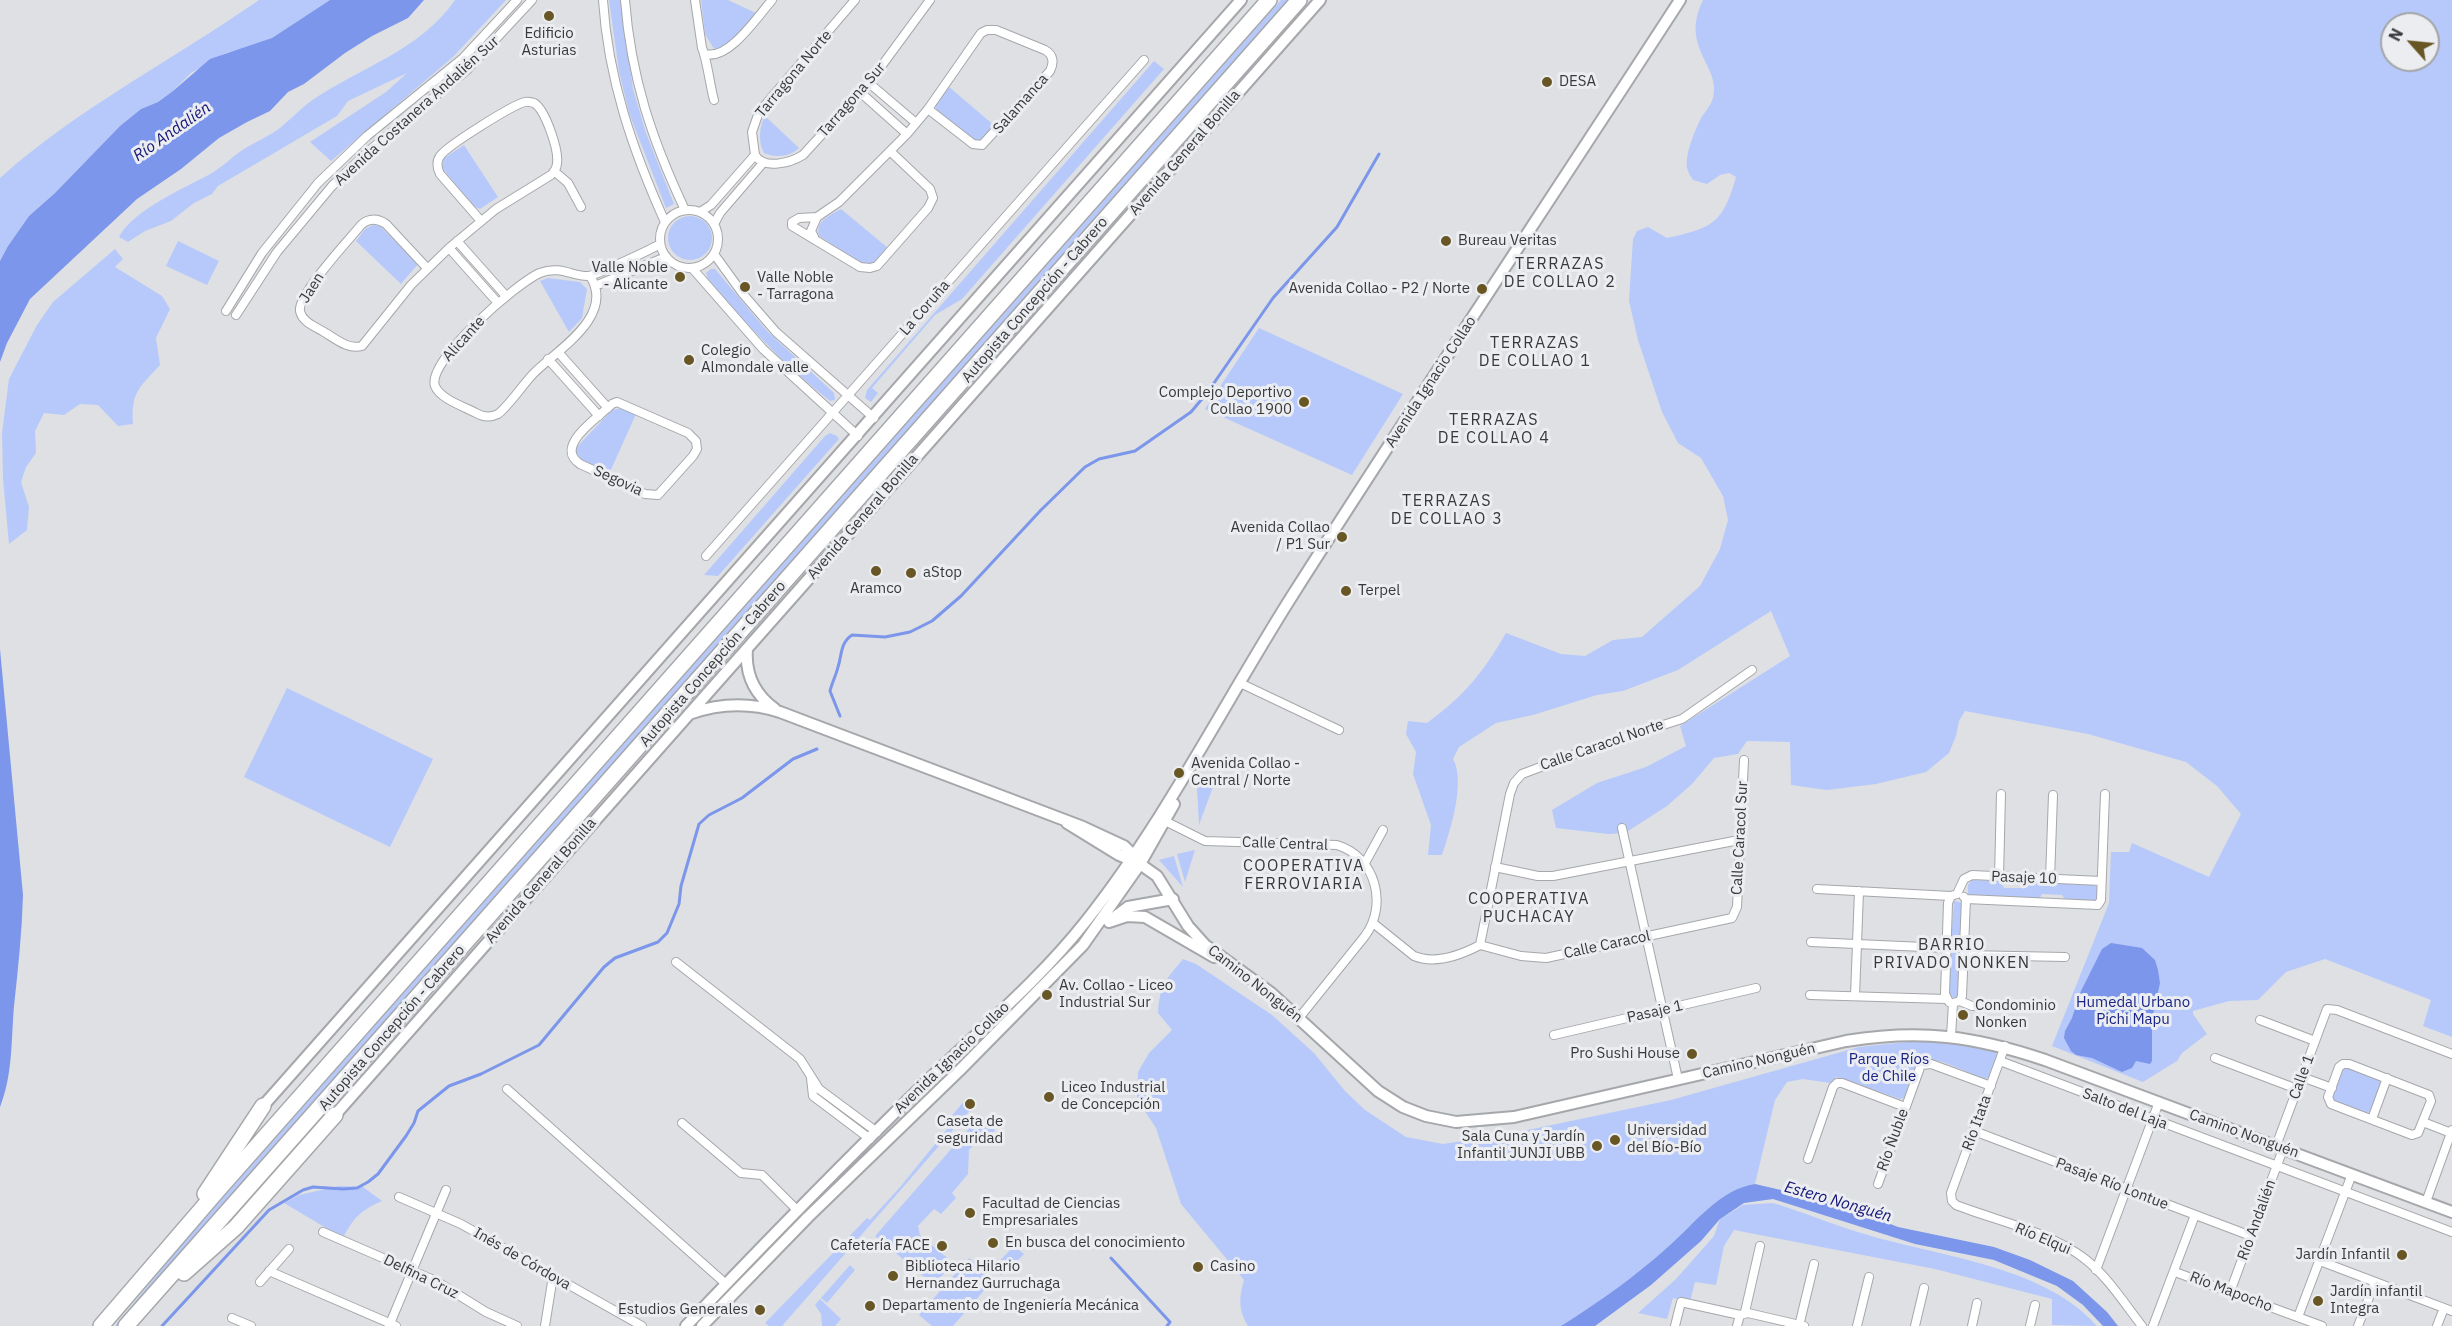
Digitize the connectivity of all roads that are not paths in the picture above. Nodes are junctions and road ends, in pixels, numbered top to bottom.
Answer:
1 (517, 0) edge
2 (532, 0) edge
3 (603, 0) edge
4 (625, 0) edge
5 (695, 0) edge
6 (772, 0) edge
7 (855, 0) edge
8 (930, 0) edge
9 (1241, 0) edge
10 (1269, 0) edge
11 (1299, 0) edge
12 (1320, 0) edge
13 (1680, 0) edge
14 (498, 22) junction
15 (506, 30) junction
16 (706, 54) junction
17 (1144, 60) dead end
18 (869, 83) junction
19 (861, 93) junction
20 (714, 100) dead end
21 (928, 109) junction
22 (916, 123) junction
23 (907, 134) junction
24 (891, 152) junction
25 (754, 156) junction
26 (763, 163) junction
27 (554, 171) junction
28 (581, 207) dead end
29 (685, 210) junction
30 (700, 212) junction
31 (818, 217) junction
32 (481, 221) junction
33 (665, 222) junction
34 (714, 224) junction
35 (814, 237) junction
36 (457, 241) junction
37 (660, 244) junction
38 (448, 248) junction
39 (714, 254) junction
40 (666, 257) junction
41 (427, 268) junction
42 (692, 268) junction
43 (590, 276) junction
44 (595, 286) junction
45 (506, 296) junction
46 (231, 301) junction
47 (498, 303) junction
48 (241, 306) junction
49 (226, 311) dead end
50 (236, 315) dead end
51 (558, 352) junction
52 (548, 359) junction
53 (848, 396) junction
54 (608, 408) junction
55 (833, 413) junction
56 (599, 416) junction
57 (873, 418) junction
58 (858, 436) junction
59 (706, 556) dead end
60 (747, 649) junction
61 (1752, 670) dead end
62 (1240, 683) junction
63 (780, 712) junction
64 (688, 714) junction
65 (1339, 730) dead end
66 (1744, 760) dead end
67 (1191, 769) junction
68 (2001, 794) dead end
69 (2104, 794) dead end
70 (2053, 795) dead end
71 (1165, 821) junction
72 (1622, 828) dead end
73 (1383, 830) dead end
74 (1740, 840) junction
75 (1135, 860) junction
76 (1628, 861) junction
77 (1365, 863) junction
78 (1495, 867) junction
79 (1999, 877) junction
80 (2050, 879) junction
81 (2101, 881) junction
82 (1817, 889) dead end
83 (1859, 891) junction
84 (1954, 895) junction
85 (1173, 899) junction
86 (1966, 899) junction
87 (1734, 916) joint
88 (1109, 922) junction
89 (1373, 923) junction
90 (1645, 937) junction
91 (1811, 942) dead end
92 (1857, 944) junction
93 (1083, 945) junction
94 (1480, 945) junction
95 (1947, 948) junction
96 (1964, 955) junction
97 (2065, 957) dead end
98 (676, 962) dead end
99 (1228, 963) junction
100 (1756, 988) dead end
101 (1810, 995) dead end
102 (1855, 996) junction
103 (1953, 1001) junction
104 (2043, 1006) dead end
105 (1662, 1010) junction
106 (1299, 1017) junction
107 (2260, 1020) dead end
108 (1554, 1035) dead end
109 (1951, 1036) junction
110 (2315, 1041) junction
111 (2006, 1046) junction
112 (2452, 1054) edge
113 (2215, 1058) dead end
114 (2000, 1061) junction
115 (2302, 1077) junction
116 (2387, 1078) junction
117 (1678, 1079) junction
118 (1991, 1086) junction
119 (2332, 1088) junction
120 (507, 1089) dead end
121 (2297, 1089) junction
122 (2159, 1102) junction
123 (263, 1106) joint
124 (1905, 1107) junction
125 (335, 1115) joint
126 (2152, 1119) junction
127 (2372, 1119) junction
128 (682, 1122) dead end
129 (2423, 1122) junction
130 (1974, 1131) junction
131 (2452, 1131) edge
132 (874, 1135) junction
133 (2449, 1145) edge
134 (2280, 1147) junction
135 (1808, 1159) dead end
136 (2277, 1166) junction
137 (2352, 1174) junction
138 (1878, 1184) dead end
139 (2127, 1189) junction
140 (446, 1190) dead end
141 (2346, 1192) junction
142 (399, 1197) dead end
143 (1952, 1201) joint
144 (2426, 1202) junction
145 (798, 1211) junction
146 (436, 1212) junction
147 (2452, 1212) edge
148 (2195, 1215) junction
149 (323, 1232) dead end
150 (2452, 1232) edge
151 (2251, 1236) junction
152 (172, 1244) junction
153 (1760, 1246) dead end
154 (289, 1249) dead end
155 (2319, 1261) junction
156 (1814, 1264) dead end
157 (412, 1270) junction
158 (2096, 1270) junction
159 (269, 1271) junction
160 (2175, 1272) junction
161 (553, 1276) junction
162 (1869, 1277) dead end
163 (260, 1282) dead end
164 (2374, 1282) junction
165 (726, 1284) junction
166 (1924, 1288) dead end
167 (2230, 1292) junction
168 (1977, 1303) dead end
169 (2035, 1305) dead end
170 (2448, 1309) edge
171 (1742, 1314) junction
172 (2298, 1317) junction
173 (232, 1318) dead end
174 (130, 1321) edge
175 (392, 1325) edge
176 (101, 1326) edge
177 (251, 1326) edge
178 (517, 1326) edge
179 (545, 1326) edge
180 (642, 1326) edge
181 (686, 1326) edge
182 (702, 1326) edge
183 (1675, 1326) edge
184 (1737, 1326) edge
185 (1801, 1326) edge
186 (1857, 1326) edge
187 (1915, 1326) edge
188 (1972, 1326) edge
189 (2030, 1326) edge
190 (2142, 1326) edge
191 (2153, 1326) edge
192 (2322, 1326) edge
193 (2358, 1326) edge
194 (2437, 1326) edge

1 - 14 street, Avenida Costanera Andalién Sur
2 - 15 street, Avenida Costanera Andalién Sur
3 - 33 street
4 - 29 street
5 - 16 street
6 - 16 street
7 - 25 street, Tarragona Norte
8 - 18 street, Tarragona Sur
9 - 57 main road
10 - 152 highway, Autopista Concepción - Cabrero
11 - 174 highway, Autopista Concepción - Cabrero
12 - 60 main road, Avenida General Bonilla
13 - 62 main road, Avenida Ignacio Collao
14 - 15 street, Avenida Costanera Andalién Sur
14 - 46 street, Avenida Costanera Andalién Sur
15 - 48 street, Avenida Costanera Andalién Sur
16 - 20 street
17 - 53 street, La Coruña
18 - 19 street, Tarragona Sur
18 - 22 street
19 - 23 street
19 - 26 street, Tarragona Sur
21 - 21 street, Salamanca
21 - 22 street, Salamanca
22 - 23 street, Salamanca
23 - 24 street, Salamanca
24 - 31 street, Salamanca
24 - 35 street, Salamanca
25 - 26 street
25 - 30 street
26 - 34 street
27 - 28 street
27 - 32 street, Jaen
27 - 32 street
29 - 30 street
29 - 33 street
30 - 34 street
31 - 35 street
31 - 35 street, Salamanca
32 - 36 street, Jaen
33 - 37 street
34 - 39 street
36 - 38 street, Jaen
36 - 45 street
37 - 40 street
37 - 43 street
38 - 41 street, Jaen
38 - 47 street
39 - 42 street
39 - 53 street
40 - 42 street
40 - 44 street
41 - 41 street, Jaen
42 - 55 street
43 - 44 street
43 - 45 street, Alicante
44 - 51 street, Alicante
45 - 47 street, Alicante
46 - 48 street
46 - 49 street, Avenida Costanera Andalién Sur
47 - 52 street, Alicante
48 - 50 street, Avenida Costanera Andalién Sur
51 - 52 street, Alicante
51 - 54 street
52 - 56 street
53 - 55 street, La Coruña
53 - 57 street
54 - 56 street, Segovia
54 - 56 street, Segovia
55 - 58 street
55 - 59 street, La Coruña
57 - 58 main road
58 - 123 main road
60 - 63 main road, Camino Nonguén
60 - 64 main road, Avenida General Bonilla
61 - 78 street, Calle Caracol Norte
62 - 65 street
62 - 67 main road, Avenida Ignacio Collao
63 - 64 main road, Camino Nonguén
63 - 75 main road, Camino Nonguén
64 - 125 main road, Avenida General Bonilla
66 - 74 street, Calle Caracol Sur
67 - 71 main road, Avenida Ignacio Collao
67 - 75 main road, Avenida Ignacio Collao
68 - 79 street
69 - 81 street
70 - 80 street
71 - 75 main road, Avenida Ignacio Collao
71 - 77 street, Calle Central
72 - 76 street
73 - 77 street
74 - 76 street
74 - 87 street, Calle Caracol Sur
75 - 85 main road, Camino Nonguén
75 - 93 main road, Avenida Ignacio Collao
75 - 132 main road, Avenida Ignacio Collao
76 - 78 street
76 - 90 street
77 - 89 street
78 - 94 street, Calle Caracol Norte
79 - 80 street, Pasaje 10
79 - 84 street, Pasaje 10
80 - 81 street, Pasaje 10
81 - 86 street
82 - 83 street
83 - 84 street
83 - 92 street
84 - 86 street
84 - 95 street
85 - 88 main road
85 - 99 main road, Camino Nonguén
86 - 96 street
87 - 90 street, Calle Caracol
88 - 93 main road
88 - 99 main road
89 - 94 street
89 - 106 street
90 - 94 street, Calle Caracol
90 - 105 street
91 - 92 street
92 - 95 street
92 - 102 street
93 - 182 main road, Avenida Ignacio Collao
95 - 103 street
96 - 97 street
96 - 103 street
98 - 132 street
99 - 106 main road, Camino Nonguén
100 - 105 street, Pasaje 1
101 - 102 street
102 - 103 street
103 - 104 street
103 - 109 street
105 - 108 street, Pasaje 1
105 - 117 street
106 - 117 main road, Camino Nonguén
107 - 110 street
109 - 111 main road, Camino Nonguén
109 - 117 main road, Camino Nonguén
110 - 112 street, Calle 1
110 - 115 street, Calle 1
111 - 114 street, Río Itata
111 - 122 main road, Camino Nonguén
113 - 121 street
114 - 118 street, Río Itata
114 - 126 street, Salto del Laja
115 - 119 street
115 - 121 street, Calle 1
116 - 119 street
116 - 127 street
116 - 129 street
118 - 124 street, Río Ñuble
118 - 130 street, Río Itata
119 - 127 street
120 - 165 street
121 - 134 street, Calle 1
122 - 126 street
122 - 134 main road, Camino Nonguén
123 - 152 highway
124 - 135 street
124 - 138 street, Río Ñuble
125 - 174 highway
126 - 136 street, Salto del Laja
126 - 139 street
127 - 129 street
128 - 145 street
129 - 131 street
130 - 139 street, Pasaje Río Lontue
130 - 143 street, Río Itata
131 - 133 street
132 - 145 main road, Avenida Ignacio Collao
133 - 144 street
134 - 136 street, Río Andalién
134 - 137 main road, Camino Nonguén
136 - 141 street, Salto del Laja
136 - 151 street, Río Andalién
137 - 141 street
137 - 144 main road, Camino Nonguén
139 - 148 street, Pasaje Río Lontue
139 - 158 street
140 - 146 street
141 - 150 street, Salto del Laja
141 - 155 street
142 - 146 street, Inés de Córdova
143 - 158 street, Río Elqui
144 - 147 main road, Camino Nonguén
145 - 165 main road, Avenida Ignacio Collao
146 - 157 street
146 - 161 street, Inés de Córdova
148 - 151 street, Pasaje Río Lontue
148 - 160 street
149 - 157 street, Delfina Cruz
151 - 167 street, Río Andalién
152 - 176 highway, Autopista Concepción - Cabrero
153 - 171 street
154 - 159 street
155 - 164 street
155 - 172 street
156 - 185 street
157 - 175 street
157 - 178 street, Delfina Cruz
158 - 190 street, Río Elqui
159 - 163 street
159 - 175 street
160 - 167 street, Río Mapocho
160 - 191 street
161 - 179 street
161 - 180 street, Inés de Córdova
162 - 186 street
164 - 170 street
164 - 193 street
165 - 181 main road, Avenida Ignacio Collao
166 - 187 street
167 - 172 street, Río Mapocho
168 - 188 street
169 - 189 street
170 - 194 street
171 - 183 street
171 - 184 street
171 - 185 street
172 - 192 street, Río Mapocho
173 - 177 street

